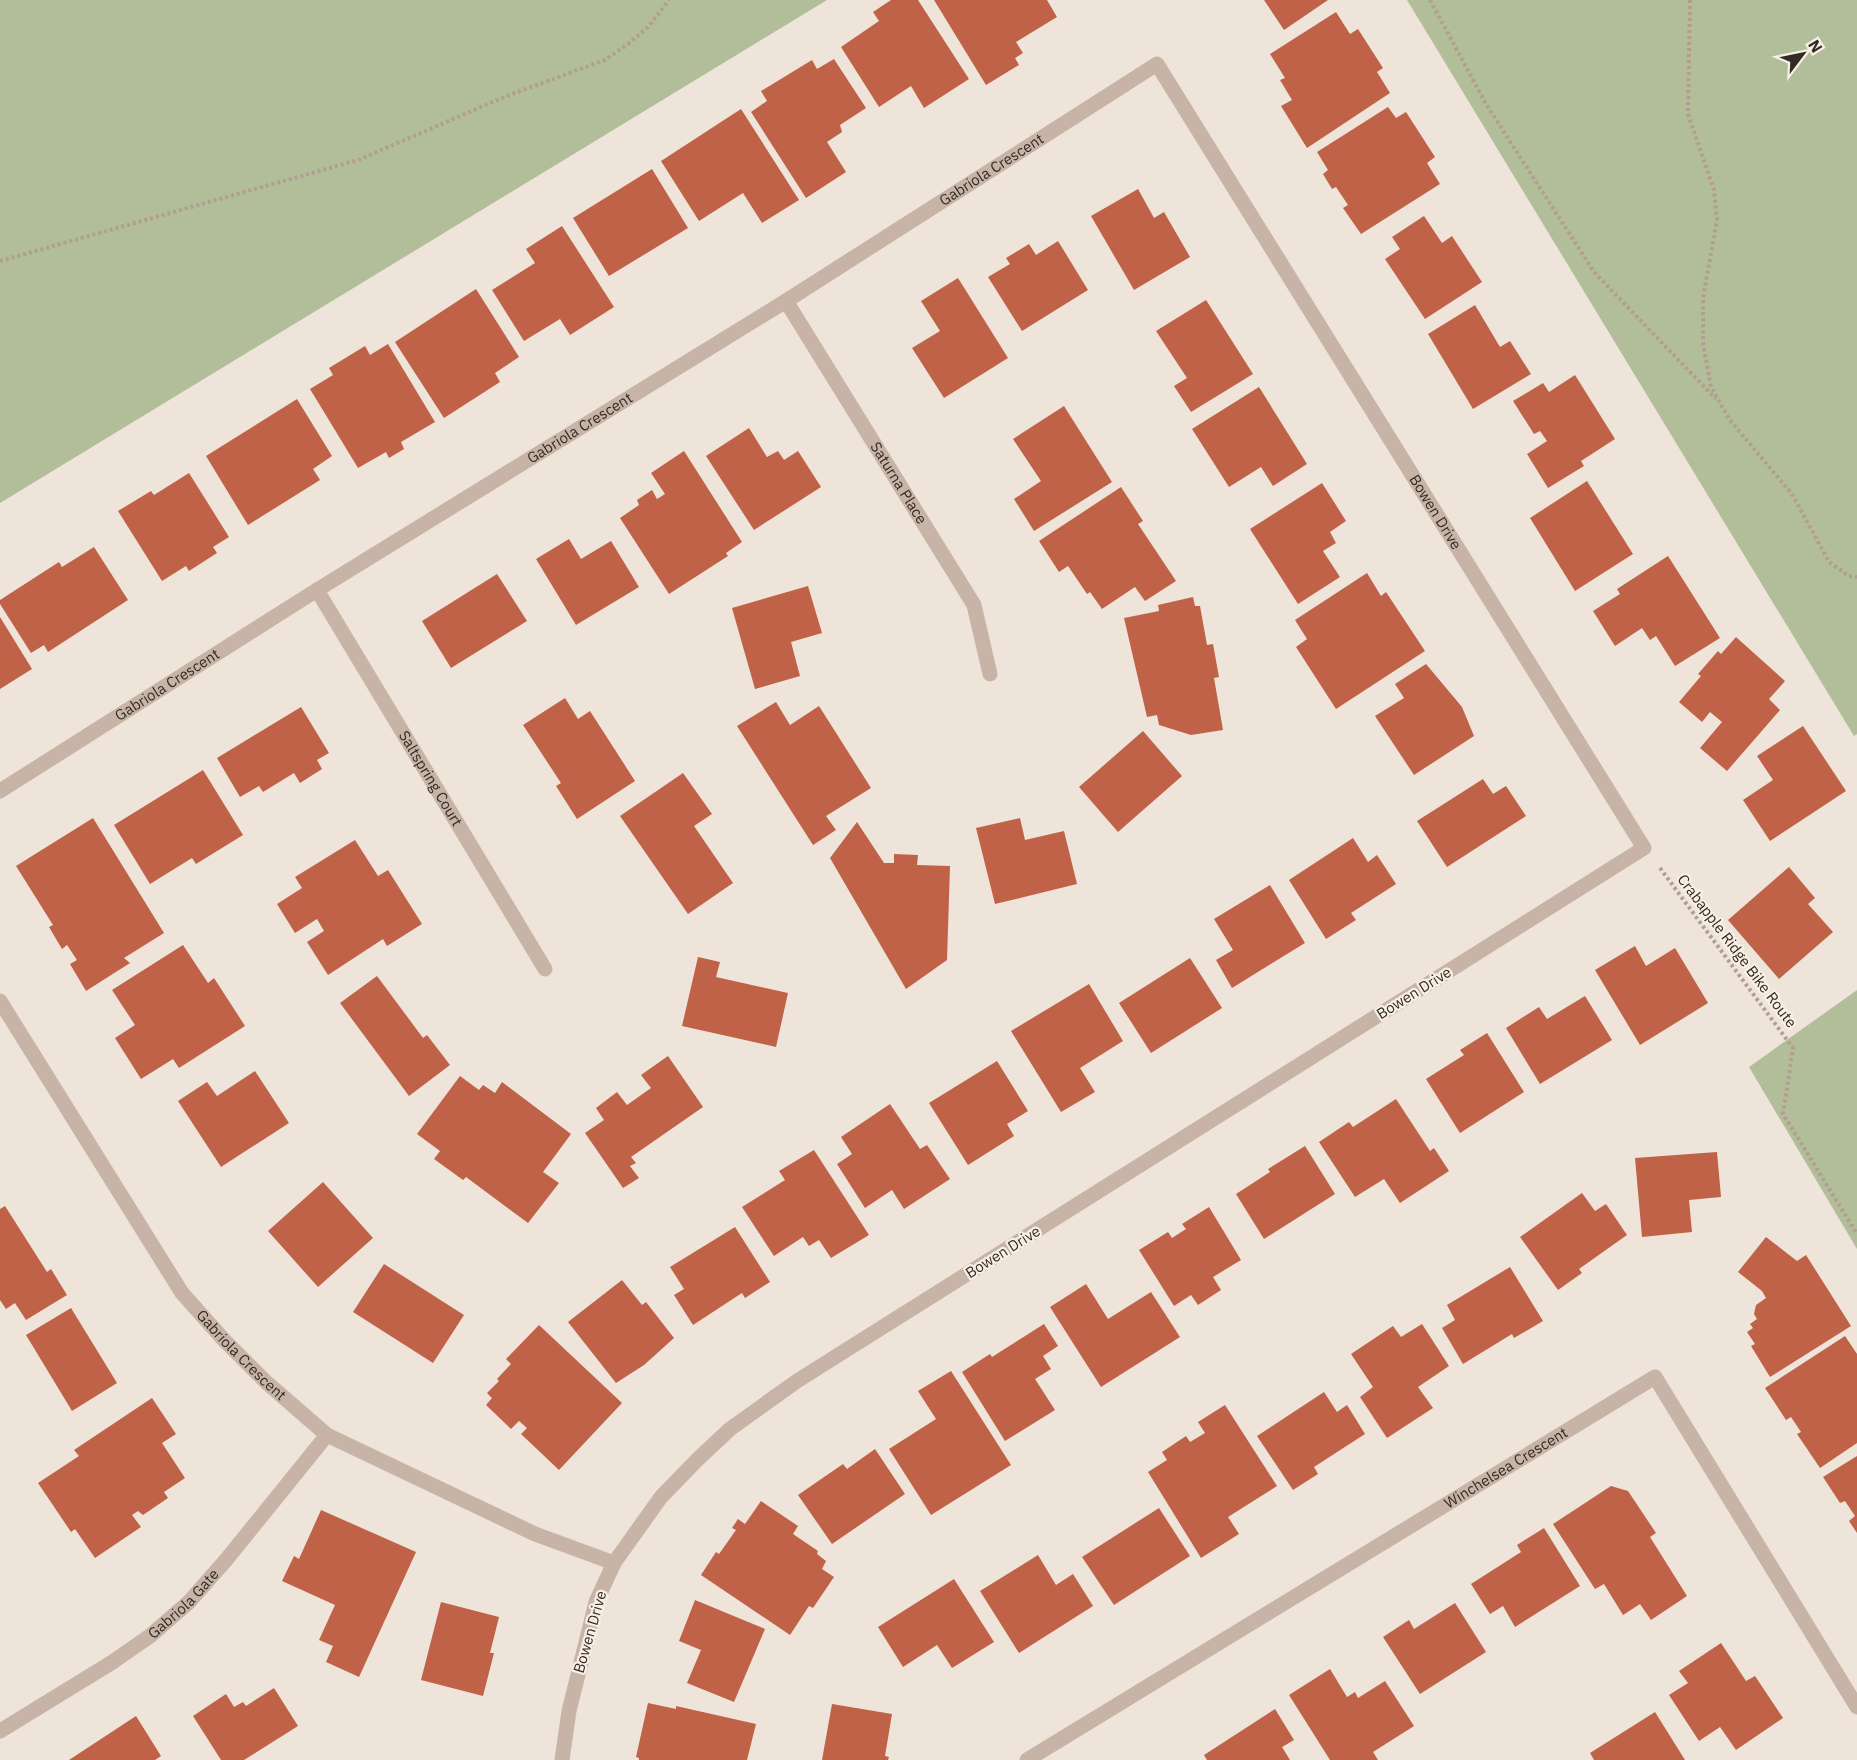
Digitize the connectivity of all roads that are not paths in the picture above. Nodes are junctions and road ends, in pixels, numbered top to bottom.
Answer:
1 (1157, 64) joint
2 (786, 301) junction
3 (317, 590) junction
4 (990, 674) dead end
5 (0, 791) edge
6 (545, 969) dead end
7 (0, 1000) edge
8 (327, 1435) junction
9 (614, 1563) junction
10 (1857, 1707) edge
11 (0, 1731) edge
12 (562, 1760) edge
13 (1027, 1760) edge

1 - 2 street, Gabriola Crescent
1 - 9 street, Bowen Drive
2 - 3 street, Gabriola Crescent
2 - 4 street, Saturna Place
3 - 5 street, Gabriola Crescent
3 - 6 street, Saltspring Court
7 - 8 street, Gabriola Crescent
8 - 9 street, Gabriola Crescent
8 - 11 street, Gabriola Gate
9 - 12 street, Bowen Drive
10 - 13 street, Winchelsea Crescent

